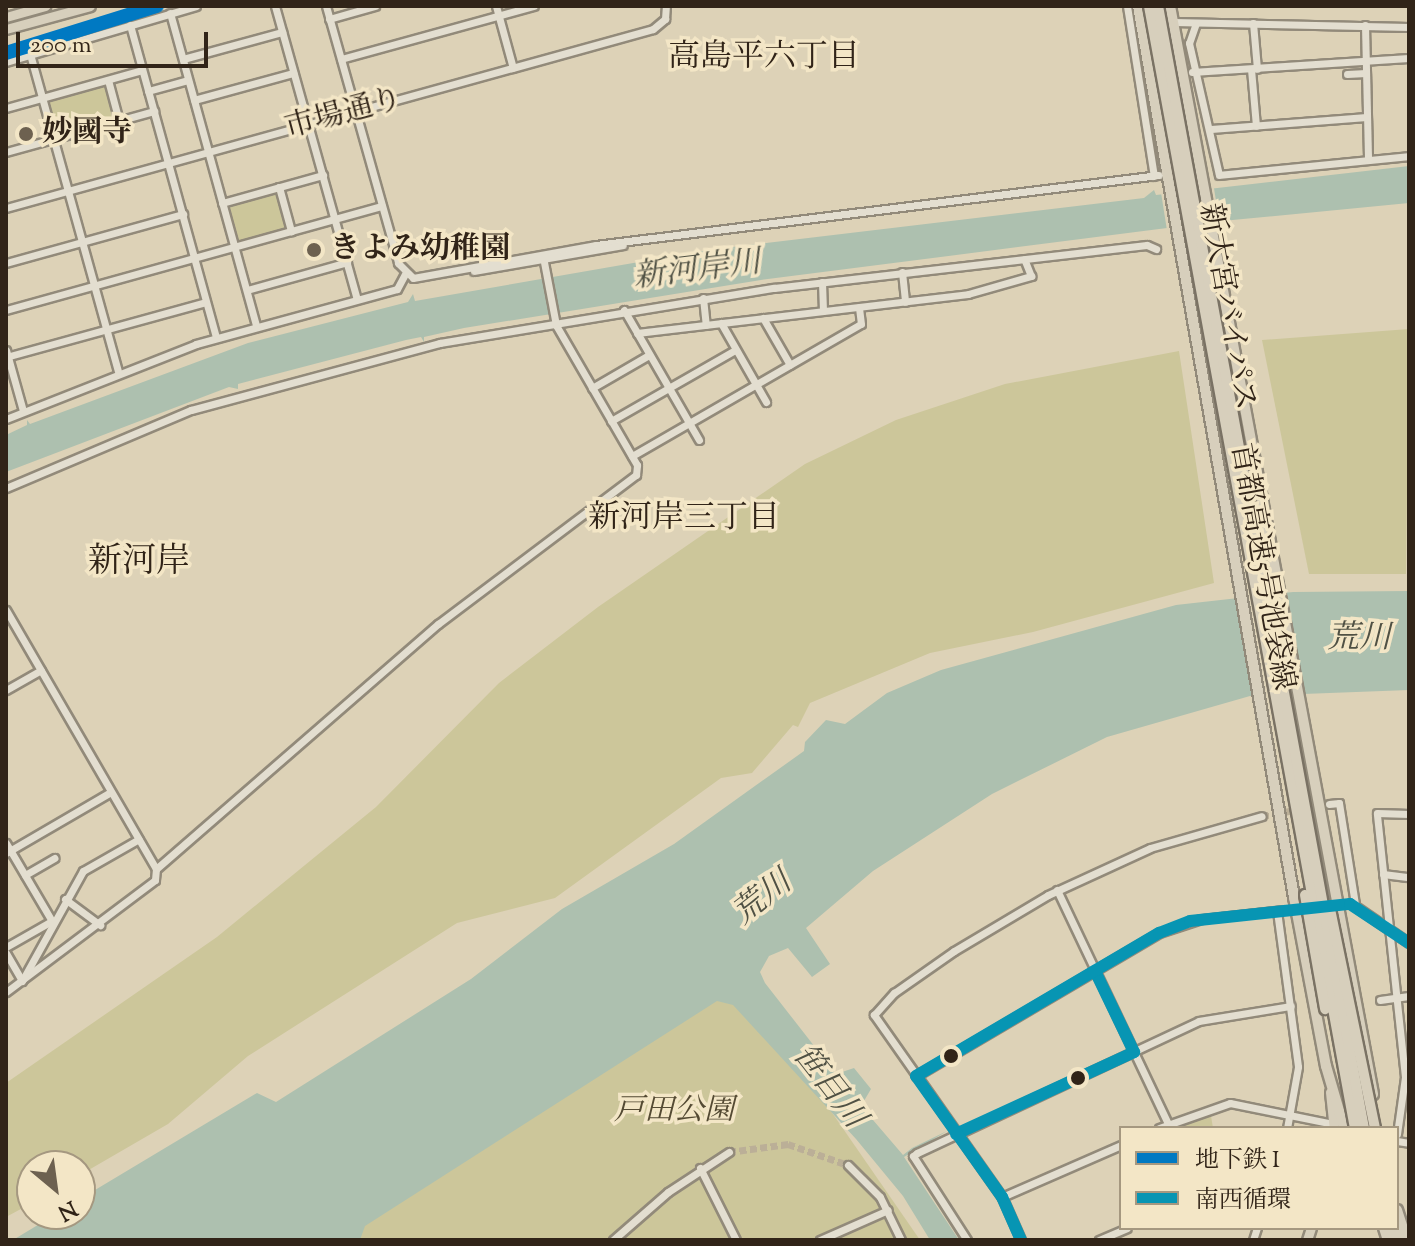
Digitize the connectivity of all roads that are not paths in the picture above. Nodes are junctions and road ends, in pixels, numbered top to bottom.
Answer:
1 (45, 6) edge
2 (90, 6) edge
3 (196, 6) edge
4 (275, 6) edge
5 (326, 6) edge
6 (375, 6) edge
7 (496, 6) edge
8 (534, 6) edge
9 (666, 6) edge
10 (1127, 6) edge
11 (1138, 6) edge
12 (1149, 6) edge
13 (1158, 6) edge
14 (1170, 6) edge
15 (170, 13) junction
16 (499, 16) junction
17 (6, 17) edge
18 (329, 19) junction
19 (1173, 22) junction
20 (1196, 23) junction
21 (1253, 23) junction
22 (130, 25) junction
23 (1365, 25) junction
24 (1409, 27) edge
25 (6, 29) edge
26 (282, 32) junction
27 (30, 54) junction
28 (1409, 58) edge
29 (183, 59) junction
30 (341, 59) junction
31 (1366, 61) junction
32 (6, 62) edge
33 (513, 68) junction
34 (1254, 69) junction
35 (142, 70) junction
36 (1194, 72) junction
37 (293, 73) junction
38 (1366, 73) junction
39 (1347, 74) dead end
40 (108, 80) junction
41 (188, 80) junction
42 (148, 91) junction
43 (43, 98) junction
44 (194, 100) junction
45 (6, 108) edge
46 (154, 111) junction
47 (355, 111) junction
48 (1367, 117) junction
49 (119, 121) junction
50 (308, 124) junction
51 (1256, 126) junction
52 (1211, 129) junction
53 (54, 139) junction
54 (6, 152) edge
55 (208, 152) junction
56 (1409, 156) edge
57 (1368, 160) junction
58 (168, 163) junction
59 (323, 175) junction
60 (1161, 176) junction
61 (279, 187) junction
62 (68, 191) junction
63 (222, 203) junction
64 (382, 206) junction
65 (6, 208) edge
66 (183, 214) junction
67 (335, 219) junction
68 (291, 231) junction
69 (644, 239) junction
70 (83, 242) junction
71 (234, 246) junction
72 (1156, 249) dead end
73 (195, 258) junction
74 (1024, 259) junction
75 (347, 262) junction
76 (6, 263) edge
77 (545, 264) junction
78 (456, 271) junction
79 (902, 272) junction
80 (405, 274) junction
81 (822, 282) junction
82 (94, 285) junction
83 (247, 290) junction
84 (703, 298) junction
85 (357, 299) junction
86 (206, 302) junction
87 (905, 302) junction
88 (859, 307) junction
89 (6, 310) edge
90 (624, 310) junction
91 (823, 311) junction
92 (763, 318) junction
93 (554, 320) junction
94 (721, 323) junction
95 (256, 325) junction
96 (706, 325) junction
97 (107, 329) junction
98 (637, 333) junction
99 (216, 337) junction
100 (735, 350) junction
101 (7, 355) edge
102 (649, 355) junction
103 (790, 365) junction
104 (118, 371) junction
105 (756, 385) junction
106 (592, 388) junction
107 (669, 388) junction
108 (17, 389) junction
109 (6, 392) edge
110 (766, 402) dead end
111 (23, 411) junction
112 (6, 419) edge
113 (611, 421) junction
114 (689, 423) junction
115 (699, 440) dead end
116 (632, 456) junction
117 (6, 488) edge
118 (6, 610) edge
119 (41, 670) junction
120 (6, 690) edge
121 (111, 792) junction
122 (1329, 804) dead end
123 (1409, 814) edge
124 (1302, 815) junction
125 (1262, 816) tunnel mouth
126 (139, 839) junction
127 (7, 849) edge
128 (54, 858) dead end
129 (156, 869) junction
130 (1383, 874) junction
131 (25, 875) junction
132 (1409, 877) edge
133 (1057, 890) junction
134 (65, 899) junction
135 (52, 921) junction
136 (100, 925) junction
137 (1389, 929) junction
138 (1409, 943) edge
139 (6, 947) edge
140 (6, 953) edge
141 (1095, 971) junction
142 (22, 981) junction
143 (6, 992) edge
144 (1409, 996) edge
145 (1396, 998) junction
146 (1380, 1000) dead end
147 (1291, 1006) junction
148 (1361, 1019) junction
149 (1134, 1052) junction
150 (916, 1076) junction
151 (1407, 1077) edge
152 (1291, 1114) junction
153 (1169, 1126) edge
154 (1288, 1126) edge
155 (1340, 1126) edge
156 (1344, 1126) edge
157 (1344, 1126) edge
158 (1344, 1126) edge
159 (1364, 1126) edge
160 (1376, 1126) edge
161 (1376, 1126) edge
162 (1398, 1126) edge
163 (956, 1134) junction
164 (1119, 1146) edge
165 (729, 1152) tunnel mouth
166 (848, 1165) tunnel mouth
167 (700, 1168) junction
168 (1002, 1197) junction
169 (888, 1210) junction
170 (1399, 1216) edge
171 (1122, 1230) edge
172 (613, 1240) edge
173 (736, 1240) edge
174 (820, 1240) edge
175 (901, 1240) edge
176 (967, 1240) edge
177 (1021, 1240) edge
178 (1099, 1240) edge
179 (1407, 1240) edge

1 - 17 main road
2 - 25 main road
3 - 15 street
4 - 26 street
5 - 18 street
6 - 18 street
7 - 16 street
8 - 16 street
9 - 33 street, 市場通り
10 - 60 street
11 - 60 highway, 新大宮バイパス
12 - 124 highway, 首都高速5号池袋線, bridge
13 - 124 highway, 首都高速5号池袋線, bridge
14 - 19 highway, 新大宮バイパス
15 - 22 street
15 - 29 street
16 - 30 street
16 - 33 street
18 - 30 street
19 - 20 street
19 - 148 highway, 新大宮バイパス
20 - 21 street
20 - 36 street
21 - 23 street
21 - 34 street
22 - 27 street
22 - 35 street
23 - 24 street
23 - 31 street
26 - 29 street
26 - 37 street
27 - 32 street
27 - 43 street
28 - 31 street
29 - 41 street
30 - 47 street
31 - 34 street
31 - 38 street
33 - 47 street, 市場通り
34 - 36 street
34 - 51 street
35 - 40 street
35 - 42 street
36 - 52 street
37 - 44 street
37 - 50 street
38 - 39 street
38 - 48 street
40 - 43 street
40 - 49 street
41 - 42 street
41 - 44 street
42 - 46 street
43 - 45 street
43 - 53 street
44 - 55 street
46 - 49 street
46 - 58 street
47 - 50 street, 市場通り
47 - 64 street
48 - 51 street
48 - 57 street
49 - 53 street
50 - 55 street, 市場通り
50 - 59 street
51 - 52 street
52 - 57 street
53 - 54 street
53 - 62 street
55 - 58 street, 市場通り
55 - 63 street
56 - 57 street
58 - 62 street, 市場通り
58 - 66 street
59 - 61 street
59 - 67 street
60 - 69 street
60 - 156 highway, 新大宮バイパス
61 - 63 street
61 - 68 street
62 - 65 street, 市場通り
62 - 70 street
63 - 71 street
64 - 67 street
64 - 80 street
66 - 70 street
66 - 73 street
67 - 68 street
67 - 75 street
68 - 71 street
69 - 77 street
69 - 78 street
70 - 76 street
70 - 82 street
71 - 73 street
71 - 83 street
72 - 74 street
73 - 82 street
73 - 86 street
74 - 79 street
74 - 87 street
75 - 83 street
75 - 85 street
77 - 78 street
77 - 93 street
78 - 80 street
79 - 81 street
79 - 87 street
80 - 85 street
81 - 84 street
81 - 91 street
82 - 89 street
82 - 97 street
83 - 95 street
84 - 90 street
84 - 96 street
85 - 95 street
86 - 97 street
86 - 99 street
87 - 88 street
88 - 91 street
88 - 103 street
90 - 93 street
90 - 98 street
91 - 92 street
92 - 94 street
92 - 103 street
93 - 106 street
93 - 117 street
94 - 96 street
94 - 100 street
95 - 99 street
96 - 98 street
97 - 101 street
97 - 104 street
98 - 102 street
99 - 104 street
100 - 105 street
100 - 107 street
101 - 108 street
102 - 106 street
102 - 107 street
103 - 105 street
104 - 111 street
105 - 110 street
105 - 114 street
106 - 113 street
107 - 113 street
107 - 114 street
108 - 109 street
108 - 111 street
111 - 112 street
113 - 116 street
114 - 115 street
114 - 116 street
116 - 129 street
118 - 119 street
119 - 120 street
119 - 121 street
121 - 126 street
121 - 127 street
122 - 137 street
123 - 130 street
124 - 157 highway, 首都高速5号池袋線, bridge
124 - 159 highway, 首都高速5号池袋線, bridge
124 - 160 highway, bridge
125 - 133 street
126 - 129 street
126 - 134 street
127 - 131 street
128 - 131 street
129 - 136 street
130 - 132 street
130 - 137 street
131 - 135 street
133 - 141 street
133 - 150 street
134 - 135 street
134 - 136 street
135 - 139 street
135 - 142 street
136 - 142 street
137 - 138 street
137 - 145 street
140 - 142 street
141 - 147 street
141 - 149 street
141 - 150 street
142 - 143 street
144 - 145 street
145 - 146 street
145 - 151 street
147 - 149 street
147 - 152 street
148 - 158 main road
148 - 161 highway, 新大宮バイパス
149 - 153 street
149 - 163 street
150 - 163 street
151 - 162 street
152 - 153 street
152 - 154 street
152 - 155 street
163 - 168 street
163 - 176 street
164 - 168 street
165 - 167 street
166 - 169 street
167 - 172 street
167 - 173 street
168 - 177 street
169 - 174 street
169 - 175 street
170 - 179 highway
171 - 178 street

